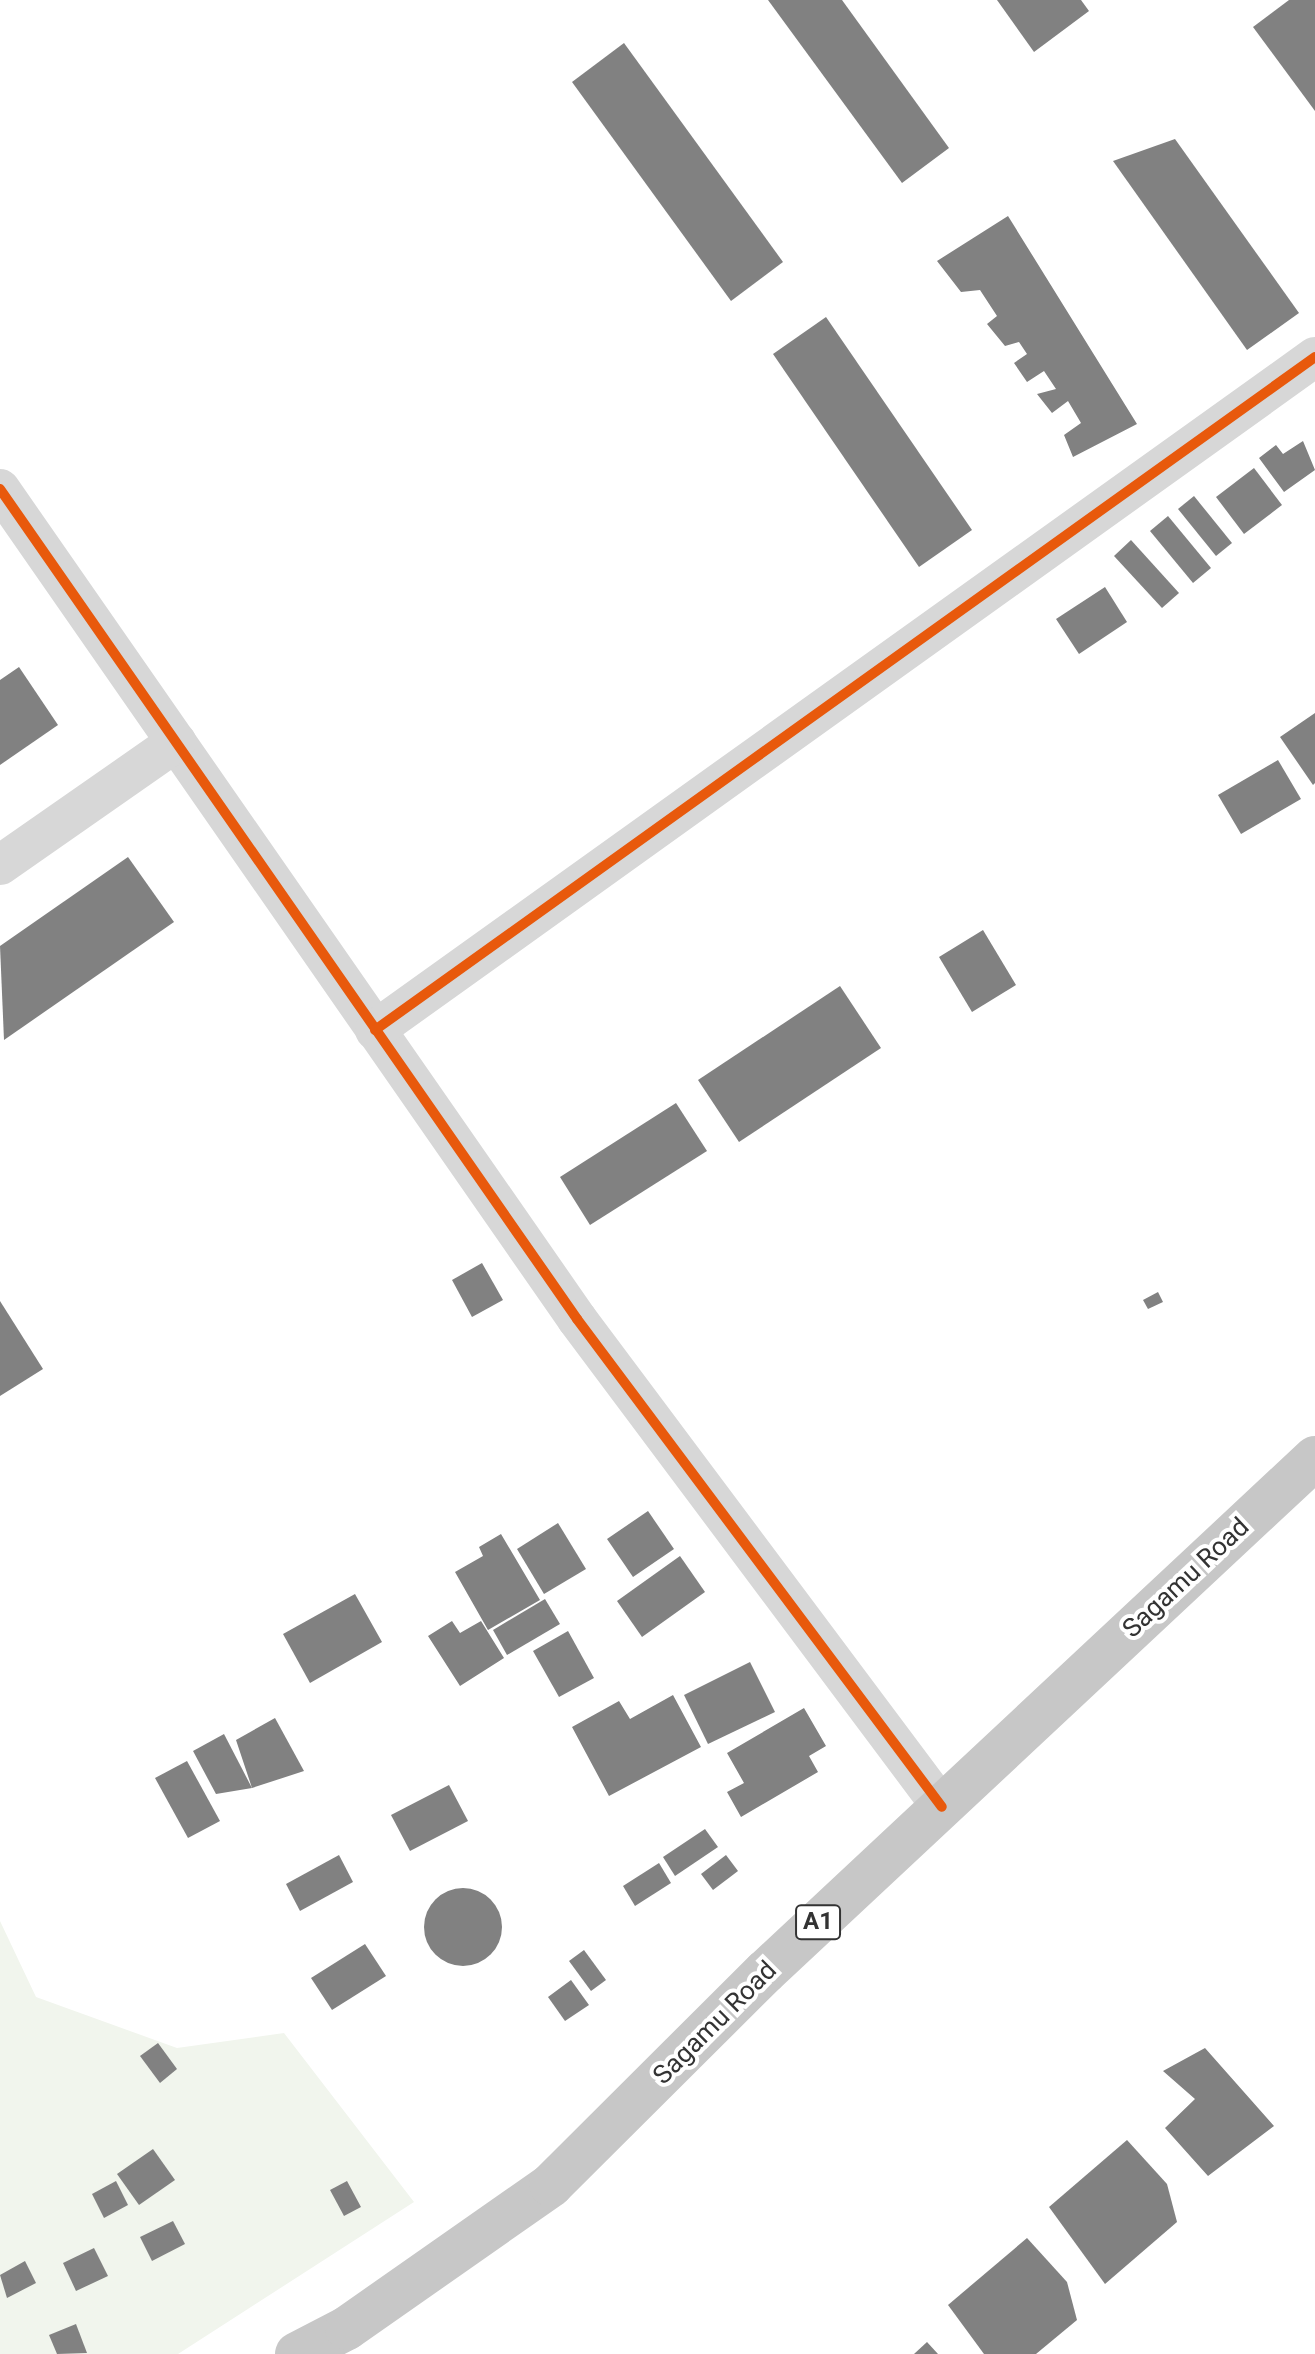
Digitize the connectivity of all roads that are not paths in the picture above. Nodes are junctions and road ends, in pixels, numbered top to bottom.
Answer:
1 (1315, 357) edge
2 (0, 489) edge
3 (176, 742) junction
4 (0, 865) edge
5 (375, 1030) junction
6 (1315, 1458) edge
7 (942, 1807) junction
8 (297, 2354) edge

1 - 5 street
2 - 3 street
3 - 4 street
3 - 5 street
5 - 7 street
6 - 7 highway, Sagamu Road / A1
7 - 8 highway, Sagamu Road / A1

